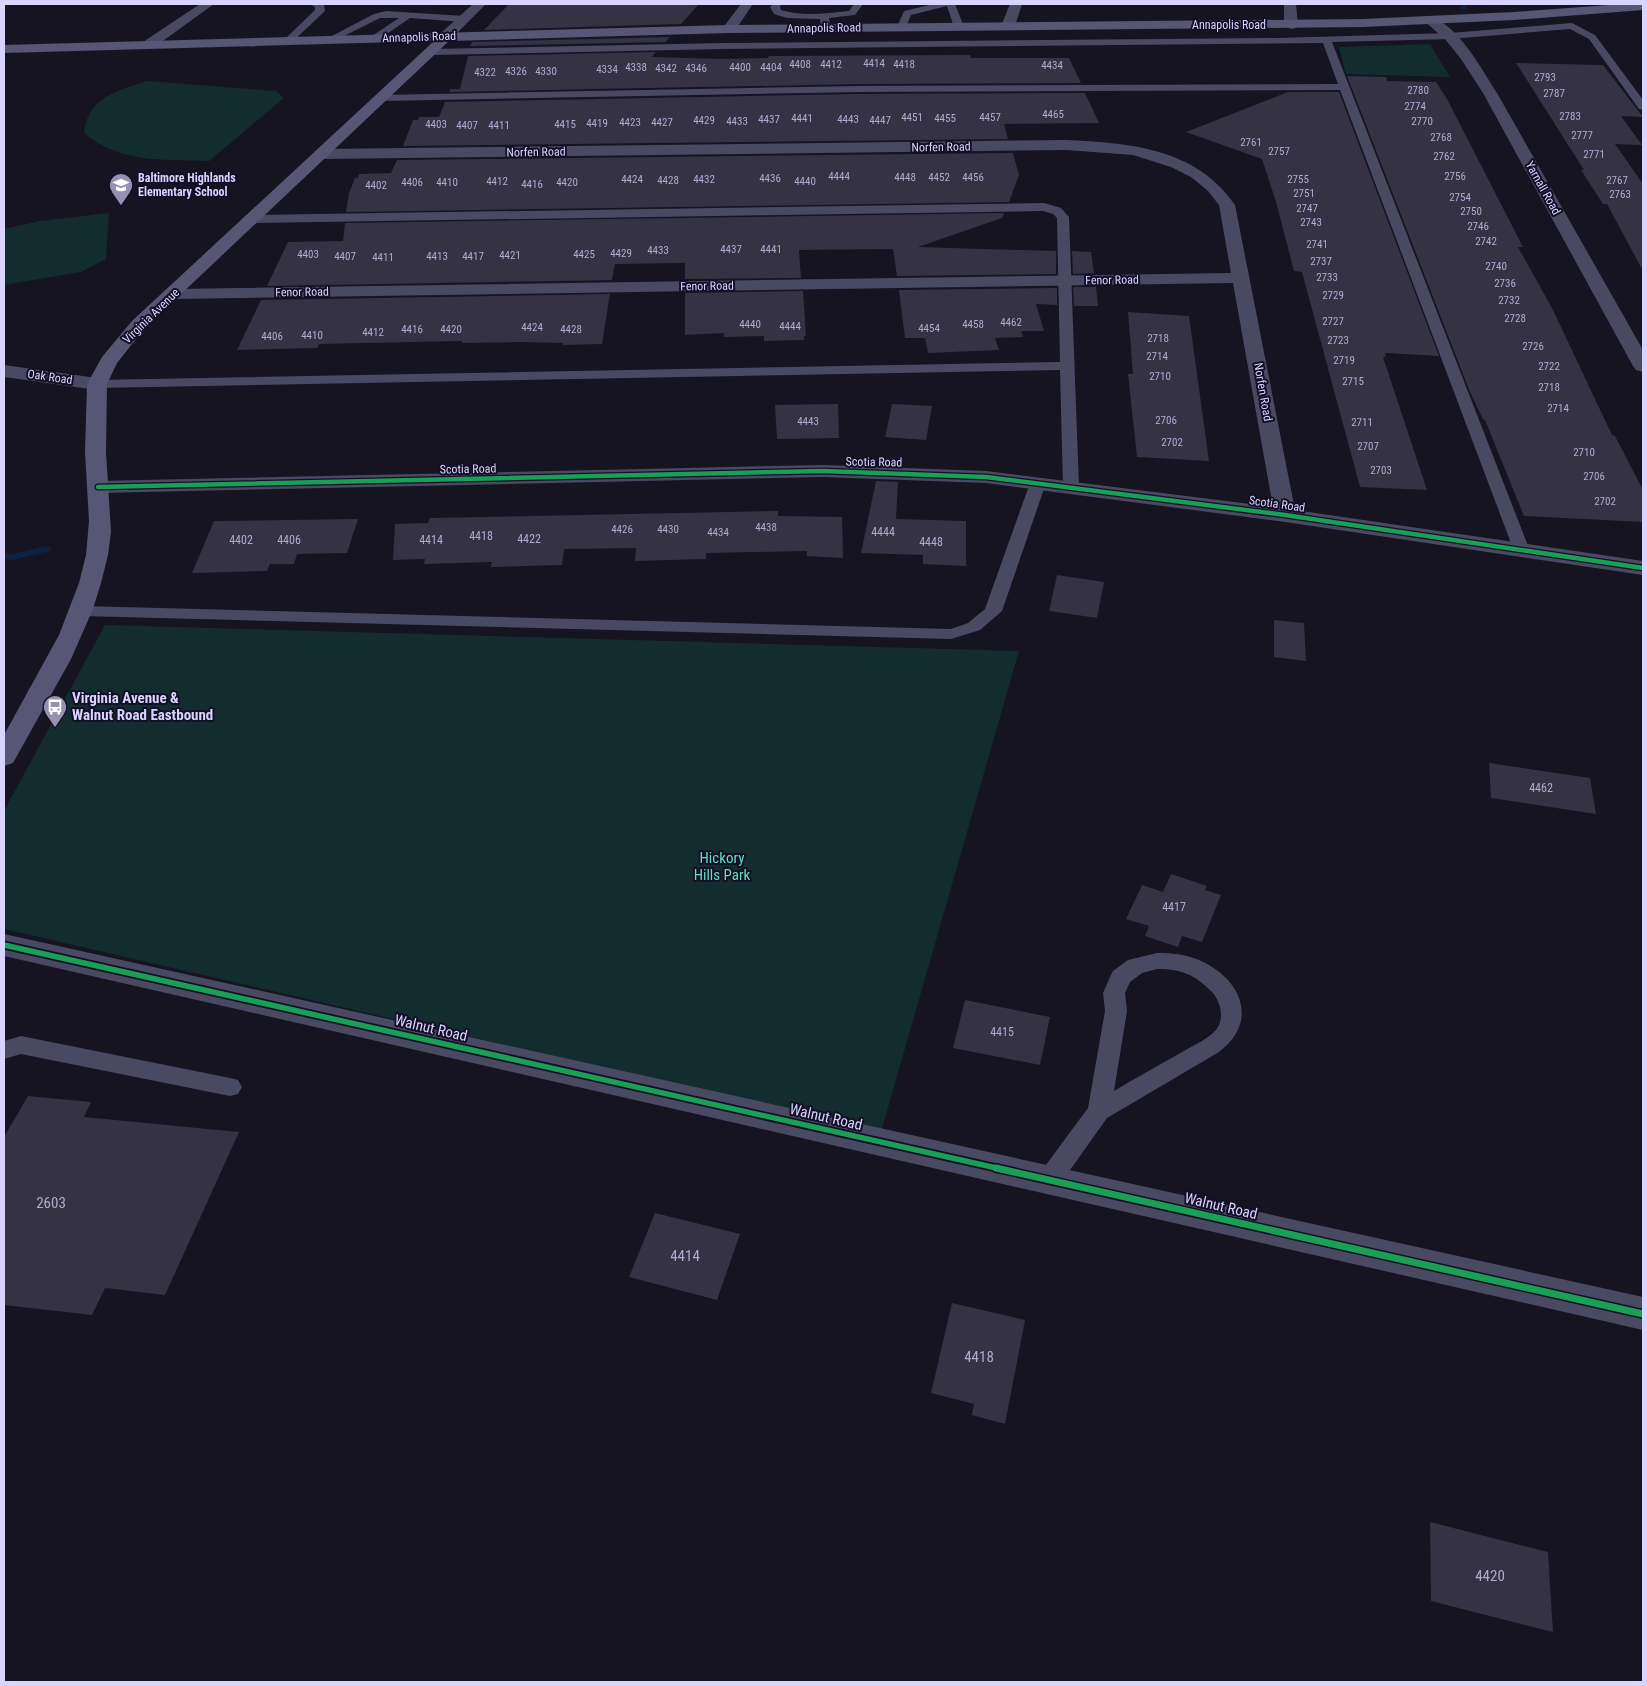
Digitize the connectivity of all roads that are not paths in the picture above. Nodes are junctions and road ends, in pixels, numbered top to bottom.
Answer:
1 (208, 4) edge
2 (314, 4) edge
3 (480, 4) edge
4 (747, 4) edge
5 (777, 4) edge
6 (858, 4) edge
7 (945, 4) edge
8 (951, 4) edge
9 (1016, 4) edge
10 (1290, 4) edge
11 (1643, 6) edge
12 (409, 15) junction
13 (464, 19) junction
14 (1430, 21) junction
15 (825, 22) junction
16 (1291, 25) junction
17 (1008, 26) junction
18 (902, 27) junction
19 (959, 27) junction
20 (729, 29) junction
21 (446, 36) junction
22 (1450, 36) junction
23 (375, 38) junction
24 (331, 39) junction
25 (1326, 39) junction
26 (288, 40) junction
27 (148, 44) junction
28 (4, 49) edge
29 (431, 52) junction
30 (1345, 87) junction
31 (381, 98) junction
32 (1643, 107) edge
33 (321, 154) junction
34 (252, 220) junction
35 (1242, 278) junction
36 (1064, 280) junction
37 (173, 294) junction
38 (1067, 366) junction
39 (1643, 366) edge
40 (4, 370) edge
41 (97, 384) junction
42 (1038, 483) junction
43 (1071, 486) junction
44 (98, 487) junction
45 (1285, 515) junction
46 (1522, 551) junction
47 (1643, 568) edge
48 (82, 611) junction
49 (4, 757) edge
50 (4, 945) edge
51 (4, 1050) edge
52 (230, 1087) dead end
53 (1099, 1112) junction
54 (1049, 1180) junction
55 (1643, 1314) edge

1 - 27 street
2 - 26 lane
3 - 13 street, Virginia Avenue
4 - 20 street
5 - 15 lane
6 - 15 lane
7 - 18 lane
8 - 19 lane
9 - 17 street
10 - 16 street
11 - 14 main road, Annapolis Road
12 - 13 lane
12 - 23 lane
12 - 24 lane
13 - 21 street, Virginia Avenue
14 - 16 main road, Annapolis Road
14 - 22 street, Yarnall Road
15 - 18 main road, Annapolis Road
15 - 20 main road, Annapolis Road
16 - 17 main road, Annapolis Road
17 - 19 main road, Annapolis Road
18 - 19 main road, Annapolis Road
20 - 21 main road, Annapolis Road
21 - 23 main road, Annapolis Road
21 - 29 main road, Virginia Avenue
22 - 25 lane
22 - 32 lane
22 - 39 street, Yarnall Road
23 - 24 main road, Annapolis Road
24 - 26 main road, Annapolis Road
25 - 29 lane
25 - 30 lane
26 - 27 main road, Annapolis Road
27 - 28 main road, Annapolis Road
29 - 31 main road, Virginia Avenue
30 - 31 lane
30 - 46 lane
31 - 33 main road, Virginia Avenue
33 - 34 main road, Virginia Avenue
33 - 35 street, Norfen Road
34 - 36 lane
34 - 37 main road, Virginia Avenue
35 - 36 street, Fenor Road
35 - 45 street, Norfen Road
36 - 37 street, Fenor Road
36 - 38 lane
37 - 41 main road, Virginia Avenue
38 - 41 lane
38 - 43 lane
40 - 41 street, Oak Road
41 - 44 main road, Virginia Avenue
42 - 43 street, Scotia Road
42 - 44 street, Scotia Road
42 - 48 lane
43 - 45 street, Scotia Road
44 - 48 main road, Virginia Avenue
45 - 46 street, Scotia Road
46 - 47 street, Scotia Road
48 - 49 main road, Virginia Avenue
50 - 54 street, Walnut Road
51 - 52 lane
53 - 53 lane
53 - 54 lane
54 - 55 street, Walnut Road

